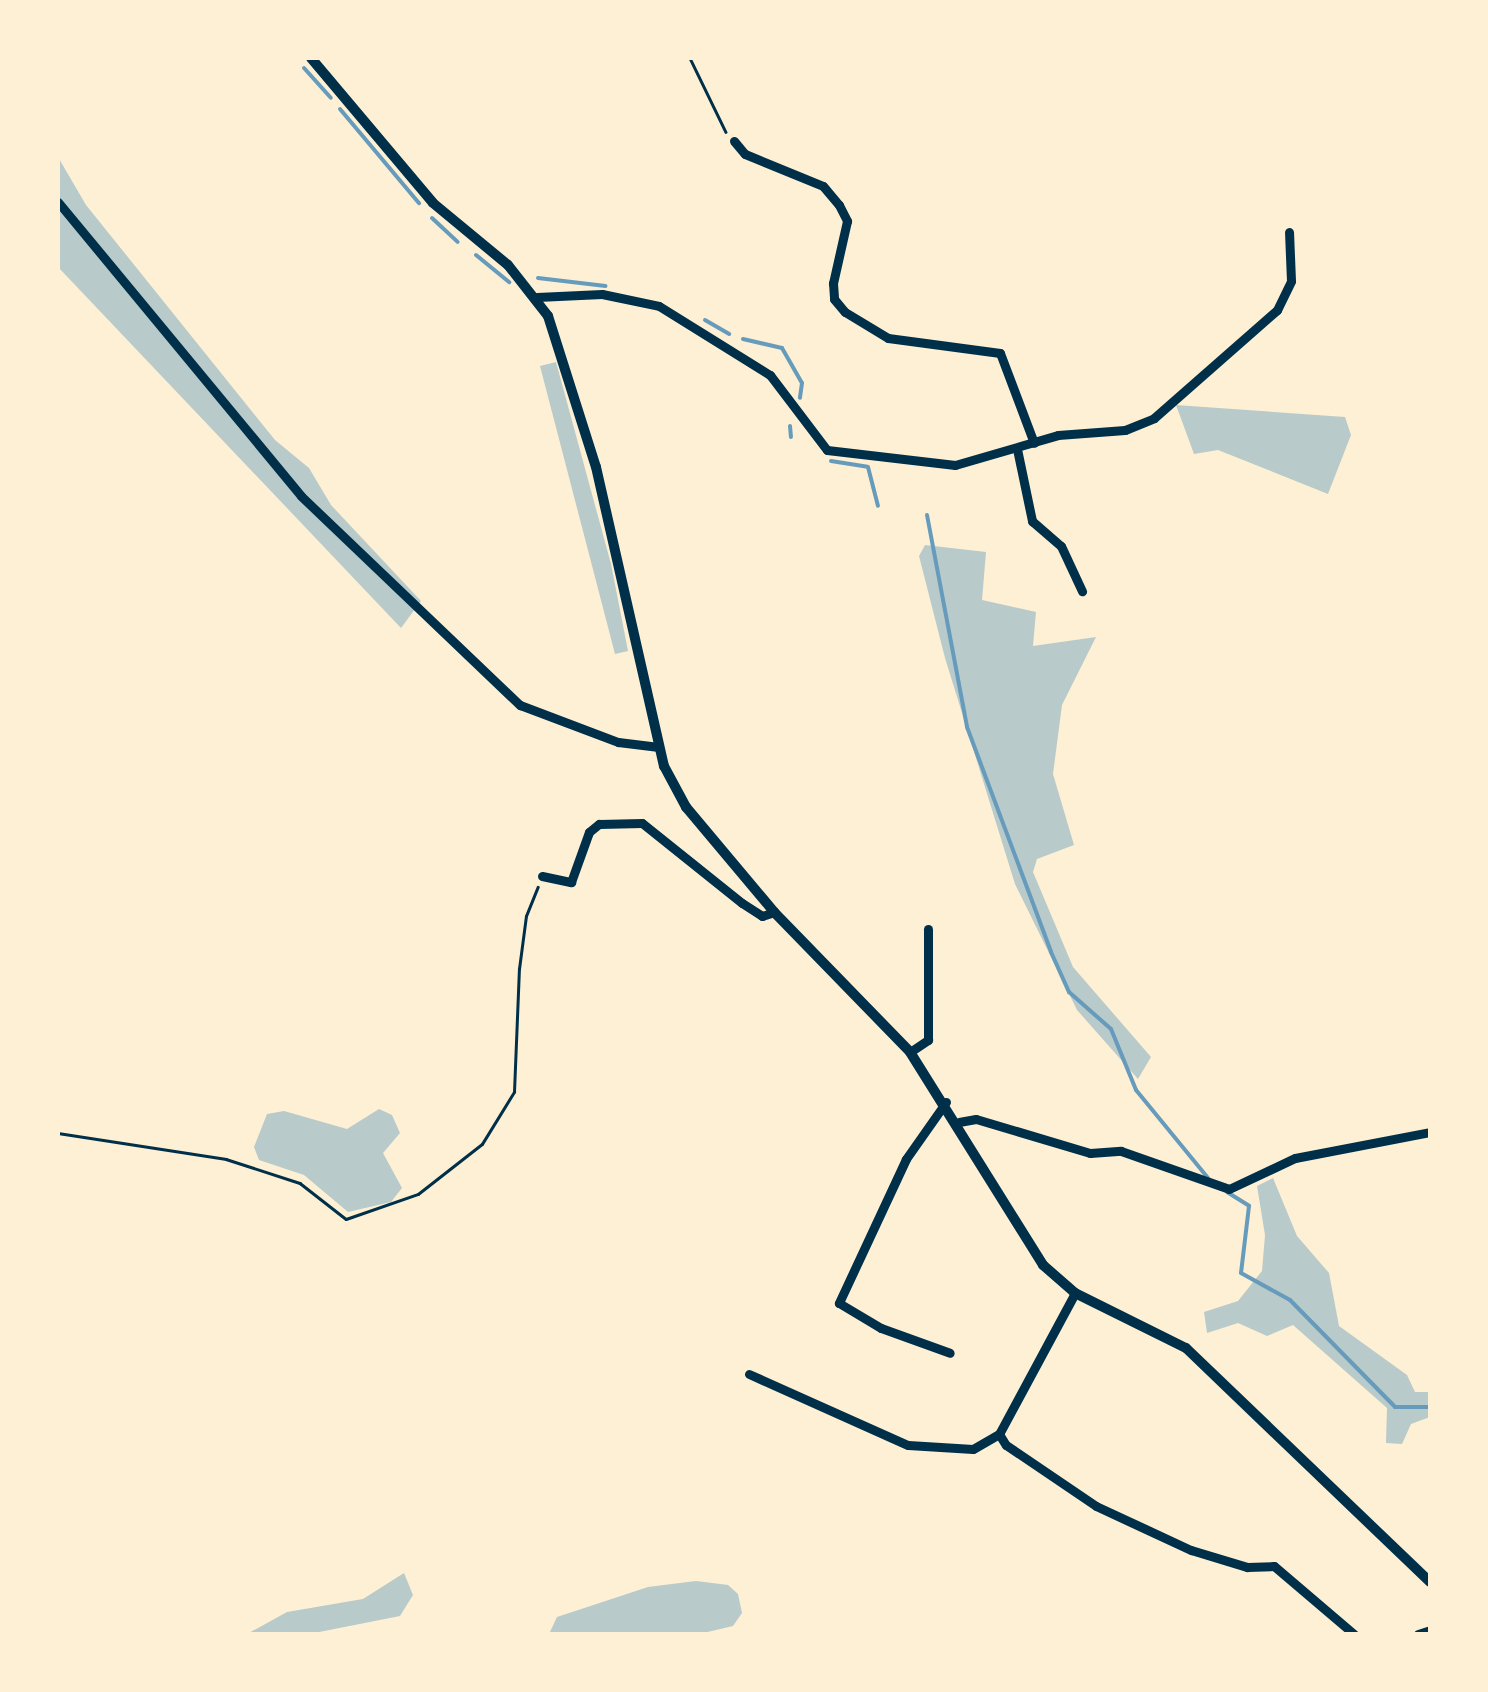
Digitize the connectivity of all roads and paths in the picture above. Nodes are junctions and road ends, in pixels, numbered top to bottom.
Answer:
1 (311, 58) edge
2 (690, 58) edge
3 (734, 141) joint
4 (58, 202) edge
5 (1289, 232) dead end
6 (537, 297) junction
7 (1034, 442) junction
8 (1017, 449) junction
9 (1082, 591) dead end
10 (659, 747) junction
11 (542, 876) joint
12 (774, 912) junction
13 (928, 930) dead end
14 (910, 1052) junction
15 (946, 1102) junction
16 (959, 1122) junction
17 (1430, 1132) edge
18 (58, 1133) edge
19 (1075, 1294) junction
20 (950, 1353) dead end
21 (750, 1374) dead end
22 (998, 1434) junction
23 (1430, 1582) edge
24 (1430, 1630) edge
25 (1354, 1634) edge
26 (1418, 1634) edge

1 - 6 street
2 - 3 path
3 - 7 street
4 - 10 street
5 - 7 street
6 - 8 street
6 - 10 street
7 - 8 street
8 - 9 street
10 - 12 street
11 - 12 street
11 - 18 path
12 - 14 street
13 - 14 street
14 - 15 street
15 - 16 street
15 - 20 street
16 - 17 street
16 - 19 street
19 - 22 street
19 - 23 street
21 - 22 street
22 - 25 street
24 - 26 street

